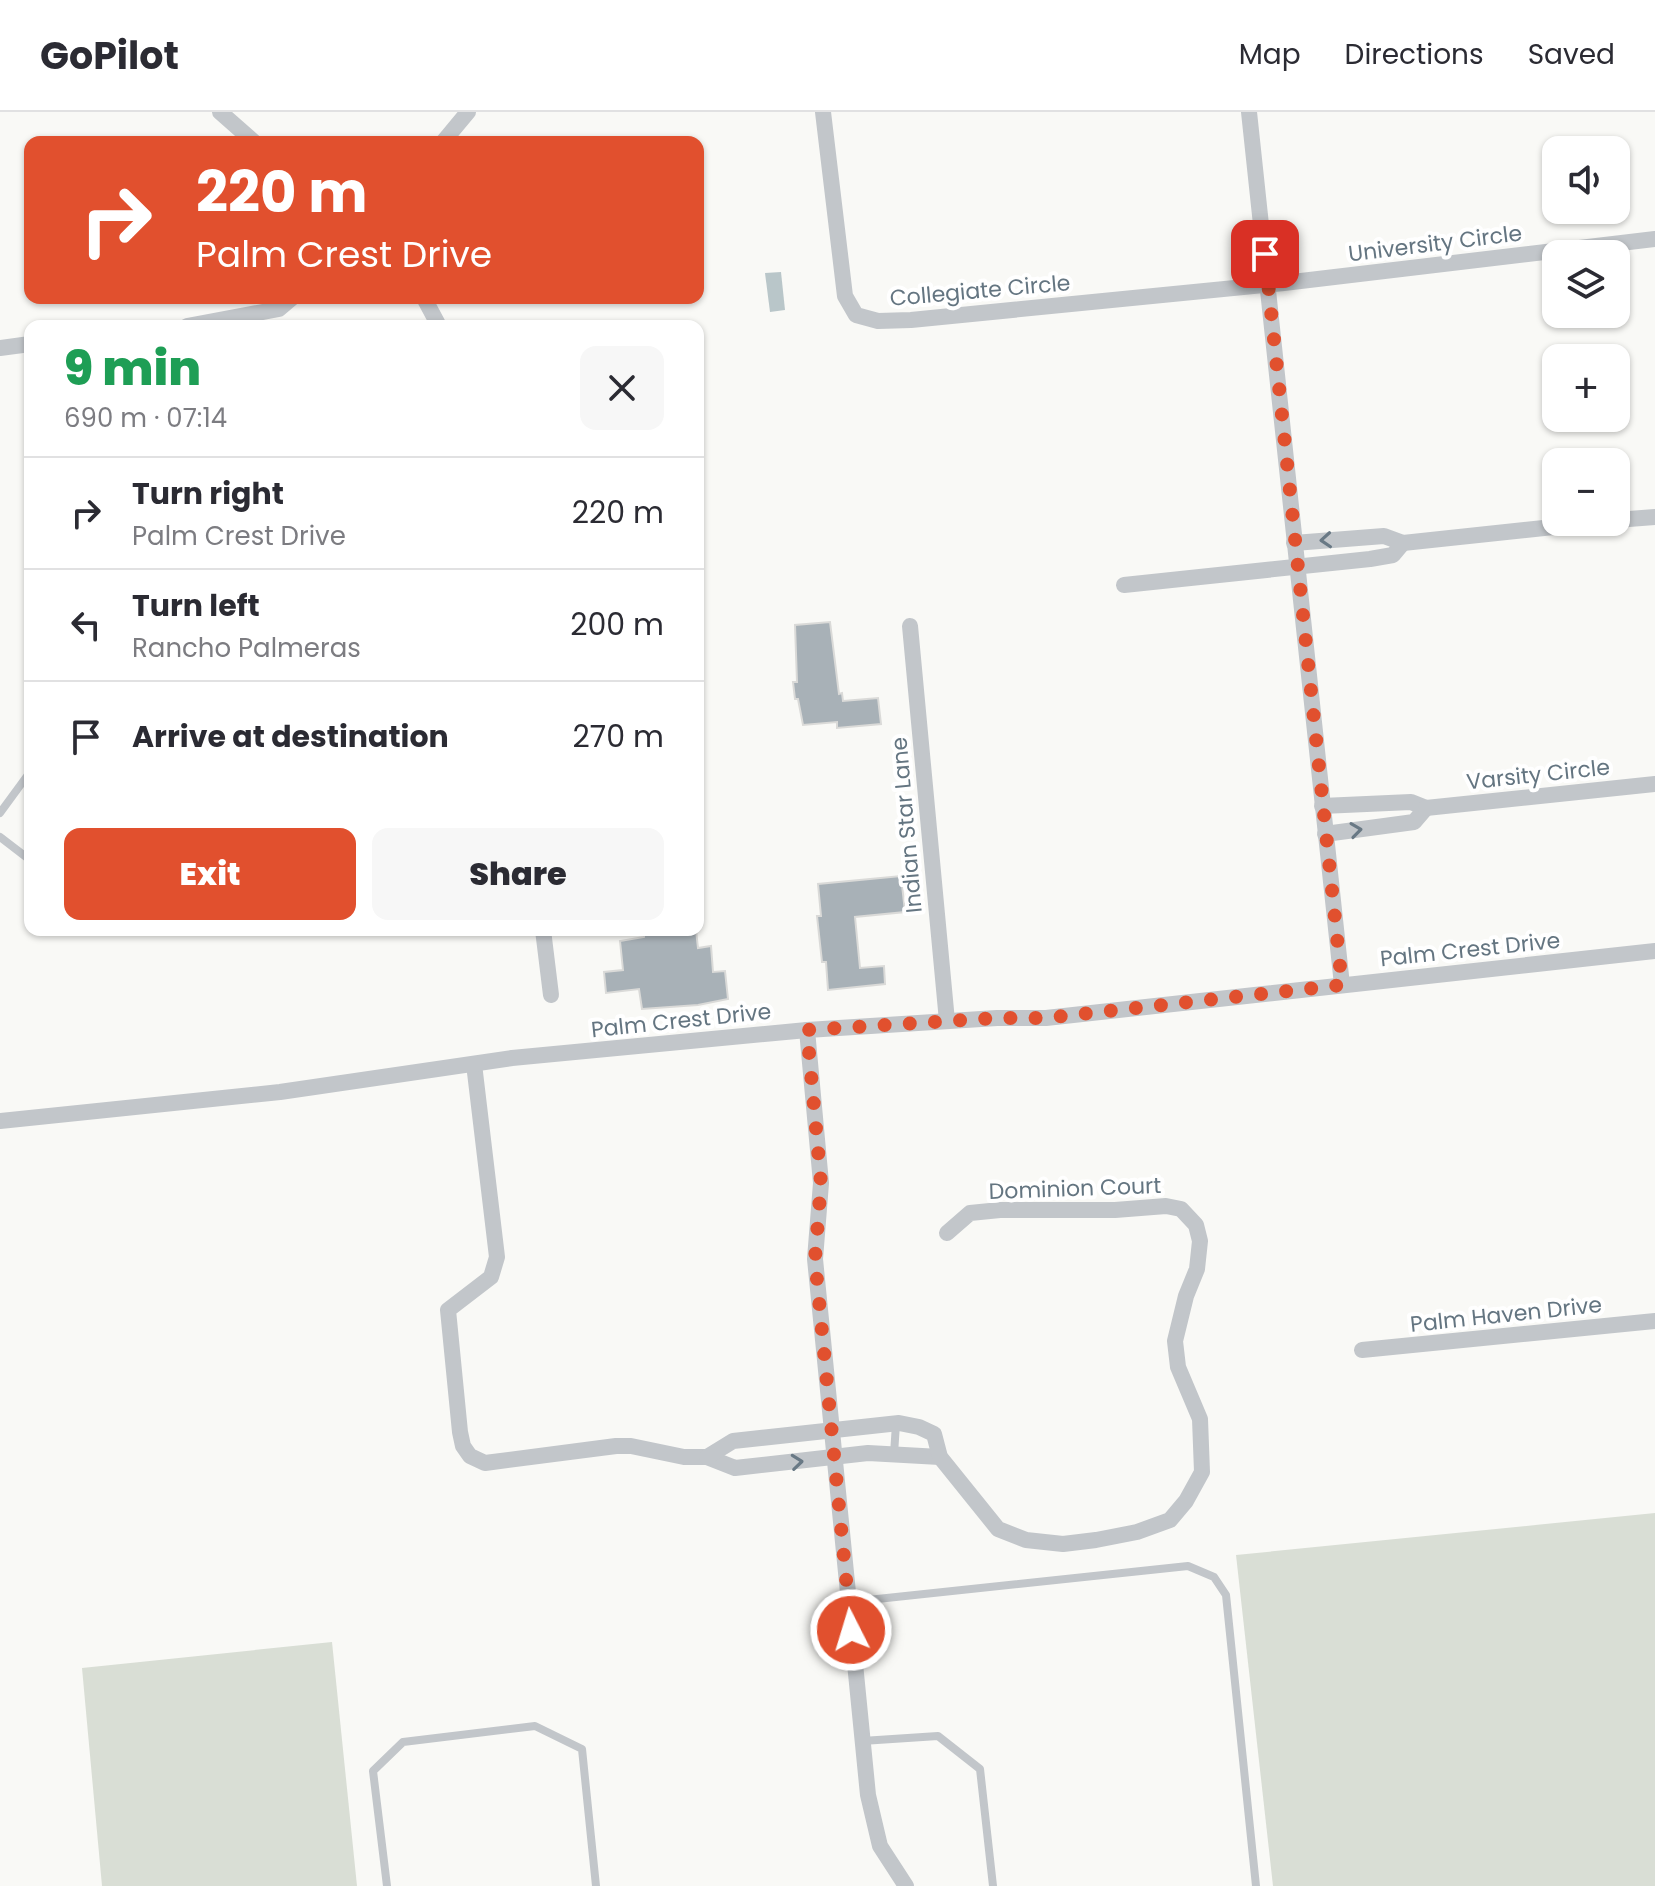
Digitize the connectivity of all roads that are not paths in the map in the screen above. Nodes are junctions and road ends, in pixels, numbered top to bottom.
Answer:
1 (220, 112) edge
2 (468, 112) edge
3 (823, 112) edge
4 (1249, 112) edge
5 (247, 136) edge
6 (448, 136) edge
7 (1655, 239) edge
8 (1268, 283) junction
9 (285, 304) edge
10 (219, 320) edge
11 (24, 345) edge
12 (0, 348) edge
13 (1655, 517) edge
14 (1630, 519) edge
15 (1542, 528) edge
16 (1358, 538) junction
17 (1294, 543) junction
18 (1403, 543) junction
19 (1361, 560) junction
20 (1297, 567) junction
21 (1124, 585) dead end
22 (910, 626) dead end
23 (24, 780) edge
24 (1655, 784) edge
25 (1385, 803) junction
26 (1322, 806) junction
27 (1426, 808) junction
28 (0, 813) edge
29 (1387, 825) junction
30 (1325, 834) junction
31 (0, 837) edge
32 (24, 855) edge
33 (544, 936) edge
34 (1655, 951) edge
35 (1342, 985) junction
36 (551, 995) dead end
37 (947, 1021) junction
38 (807, 1030) junction
39 (474, 1064) junction
40 (0, 1121) edge
41 (947, 1233) dead end
42 (1655, 1321) edge
43 (1362, 1350) dead end
44 (896, 1423) junction
45 (831, 1430) junction
46 (754, 1438) junction
47 (894, 1455) junction
48 (707, 1457) junction
49 (940, 1457) junction
50 (834, 1458) junction
51 (758, 1466) junction
52 (848, 1602) junction
53 (862, 1741) junction
54 (387, 1886) edge
55 (596, 1886) edge
56 (906, 1886) edge
57 (993, 1886) edge
58 (1256, 1886) edge

1 - 5 street
2 - 6 street
3 - 8 street, Collegiate Circle
4 - 8 street
7 - 8 street, University Circle
8 - 17 street
9 - 10 street
11 - 12 street
13 - 14 street
15 - 18 street
16 -> 17 street
16 - 18 street
16 - 19 street
17 - 20 street
18 - 19 street
19 - 20 street
20 - 21 street
20 - 26 street
22 - 37 street, Indian Star Lane
23 - 28 lane
24 - 27 street, Varsity Circle
25 - 26 street, Varsity Circle
25 - 27 street, Varsity Circle
25 - 29 street
26 - 30 street
27 - 29 street, Varsity Circle
30 -> 29 street, Varsity Circle
30 - 35 street
31 - 32 lane
33 - 36 street
34 - 35 street, Palm Crest Drive
35 - 37 street, Palm Crest Drive
37 - 38 street, Palm Crest Drive
38 - 39 street, Palm Crest Drive
38 - 45 street
39 - 40 street, Palm Crest Drive
39 - 48 street
41 - 49 street, Dominion Court
42 - 43 street, Palm Haven Drive
44 - 45 street, Dominion Court
44 - 47 lane
44 - 49 street, Dominion Court
45 - 46 street, Dominion Court
45 - 50 street
46 - 48 street, Dominion Court
46 - 51 lane
47 - 49 street
47 - 50 street
48 - 51 street
51 -> 50 street
50 - 52 street
52 - 53 street
52 - 58 lane
53 - 56 street
53 - 57 lane
54 - 55 lane

